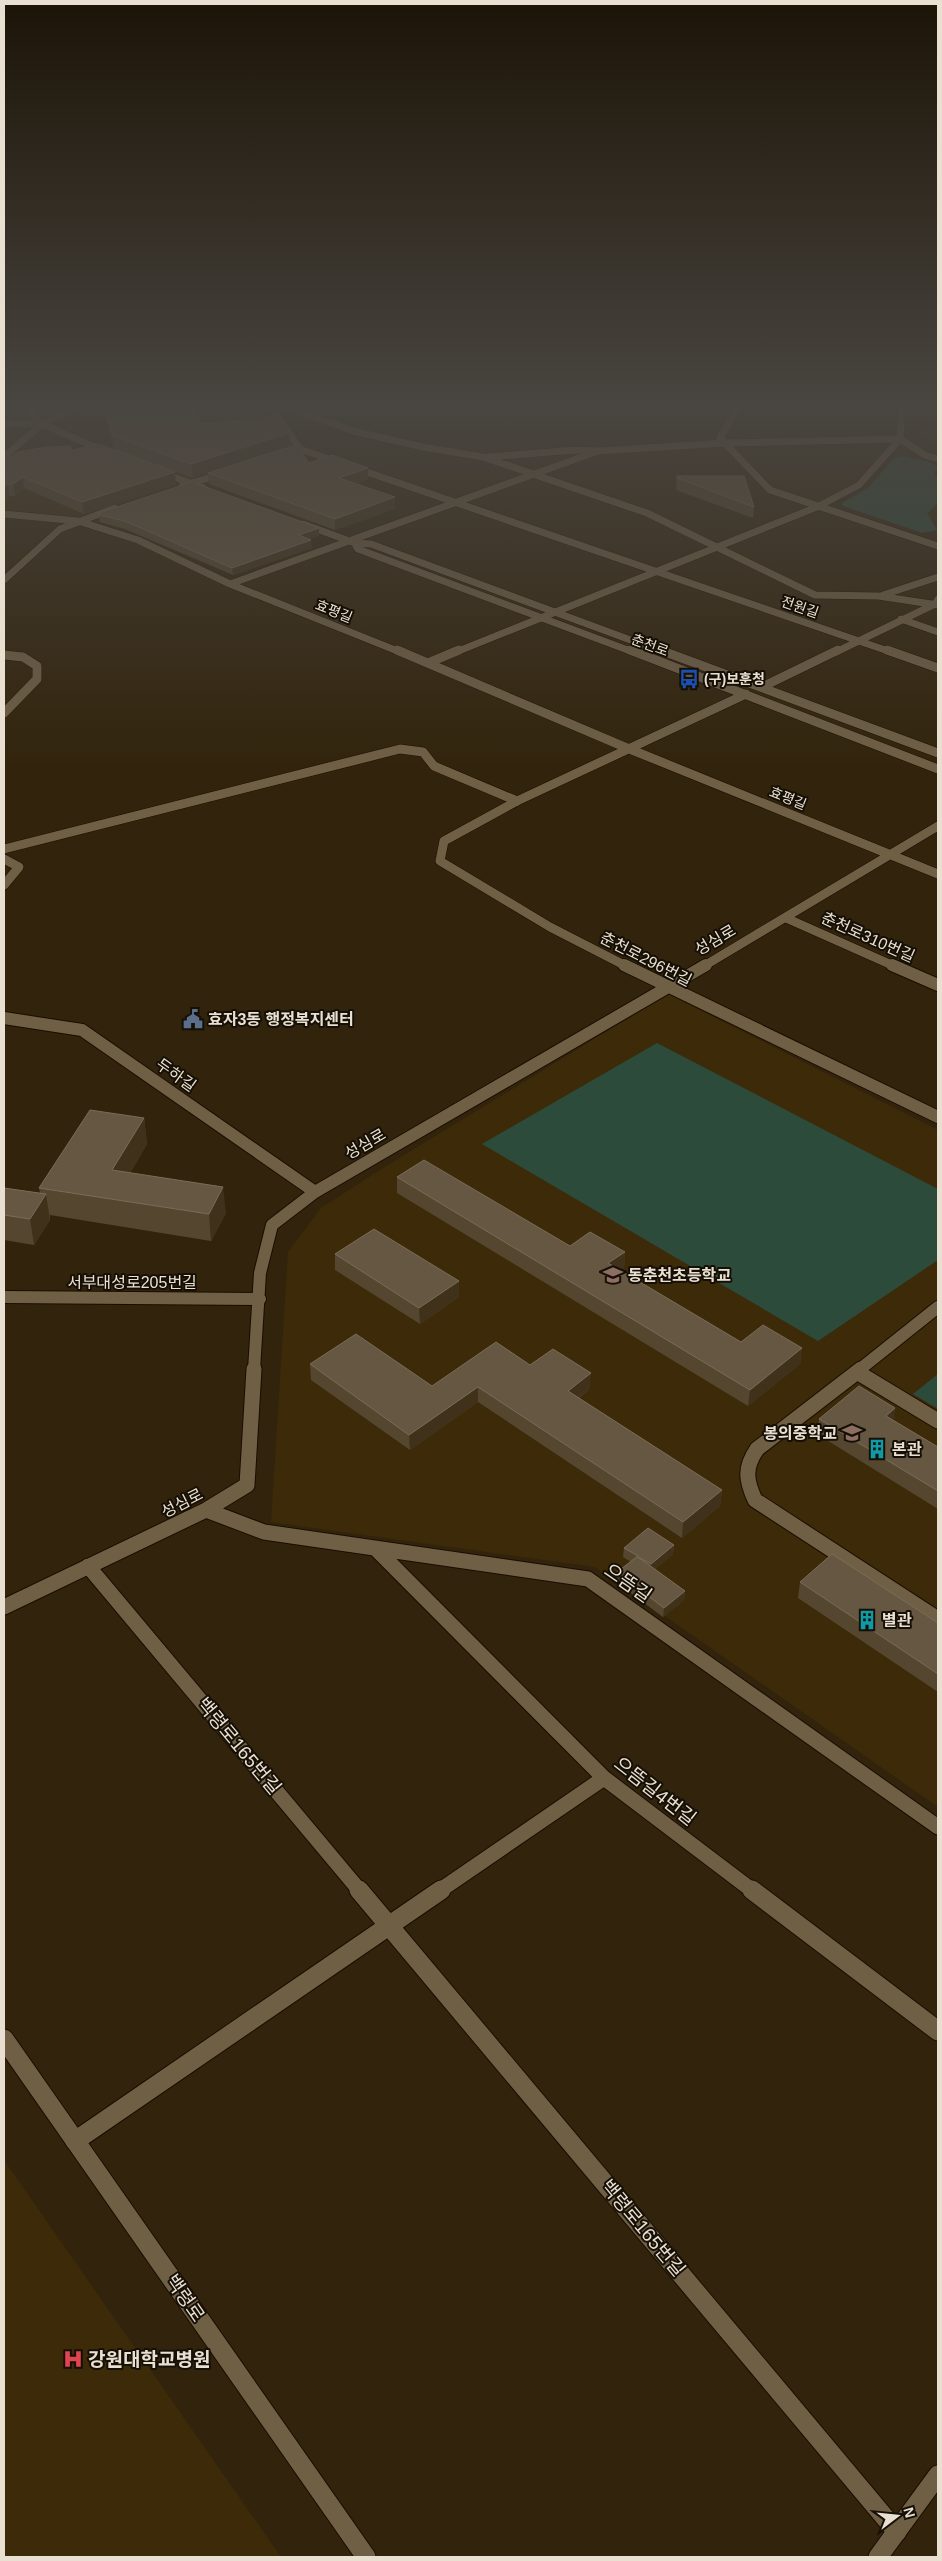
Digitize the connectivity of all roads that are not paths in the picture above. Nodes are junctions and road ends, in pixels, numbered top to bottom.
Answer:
1 (66, 527) edge
2 (95, 527) edge
3 (309, 527) edge
4 (392, 527) edge
5 (528, 527) edge
6 (675, 527) edge
7 (766, 527) edge
8 (878, 527) edge
9 (351, 542) junction
10 (715, 546) junction
11 (938, 546) edge
12 (655, 570) junction
13 (938, 577) edge
14 (4, 580) edge
15 (230, 584) junction
16 (878, 596) junction
17 (937, 602) edge
18 (554, 612) junction
19 (541, 618) junction
20 (901, 619) junction
21 (938, 632) edge
22 (857, 640) junction
23 (4, 655) edge
24 (428, 663) junction
25 (938, 668) edge
26 (762, 687) junction
27 (746, 694) junction
28 (4, 713) edge
29 (627, 748) junction
30 (938, 753) edge
31 (938, 769) edge
32 (517, 801) junction
33 (938, 826) edge
34 (4, 849) edge
35 (890, 854) junction
36 (4, 859) edge
37 (938, 874) edge
38 (4, 885) edge
39 (786, 918) junction
40 (938, 985) edge
41 (666, 986) junction
42 (4, 1018) edge
43 (938, 1117) edge
44 (315, 1192) junction
45 (4, 1297) edge
46 (260, 1299) junction
47 (938, 1306) edge
48 (857, 1372) junction
49 (938, 1421) edge
50 (206, 1510) junction
51 (376, 1549) junction
52 (88, 1566) junction
53 (4, 1607) edge
54 (938, 1619) edge
55 (604, 1778) junction
56 (938, 1827) edge
57 (389, 1925) junction
58 (938, 2031) edge
59 (4, 2039) edge
60 (75, 2141) junction
61 (938, 2475) edge
62 (897, 2532) junction
63 (366, 2557) edge
64 (878, 2557) edge

1 - 14 street
2 - 15 street, 효평길
3 - 9 street, 춘천로
4 - 9 street
5 - 12 street, 전원길
6 - 10 street
7 - 10 street
8 - 11 street
9 - 15 street
9 - 18 street, 춘천로
9 - 19 street, 춘천로
10 - 12 street
10 - 16 street
12 - 18 street
12 - 22 street, 전원길
13 - 16 street
15 - 24 street, 효평길
16 - 17 street
17 - 20 street
18 - 19 street
18 - 26 street, 춘천로
19 - 24 street
19 - 27 street, 춘천로
20 - 21 street
20 - 22 street
22 - 25 street, 전원길
22 - 26 street
23 - 28 street
24 - 29 street, 효평길
26 - 30 street, 춘천로
27 - 29 street
27 - 31 street, 춘천로
29 - 32 street
29 - 35 street, 효평길
32 - 34 street
32 - 41 street, 춘천로296번길
33 - 35 street, 성심로
35 - 37 street, 효평길
35 - 39 street, 성심로
36 - 38 street
39 - 40 street, 춘천로310번길
39 - 41 street, 성심로
41 - 43 street, 춘천로296번길
41 - 44 street, 성심로
42 - 44 street, 두하길
44 - 46 street, 성심로
45 - 46 street, 서부대성로205번길
46 - 50 street, 성심로
47 - 48 street
48 - 49 street
48 - 54 street
50 - 51 street, 으뜸길
50 - 52 street, 성심로
51 - 55 street, 으뜸길4번길
51 - 56 street, 으뜸길
52 - 53 street, 성심로
52 - 57 street, 백령로165번길
55 - 57 street
55 - 58 street, 으뜸길4번길
57 - 60 street
57 - 62 street, 백령로165번길
59 - 60 street, 백령로
60 - 63 street, 백령로
61 - 62 street
62 - 64 street

